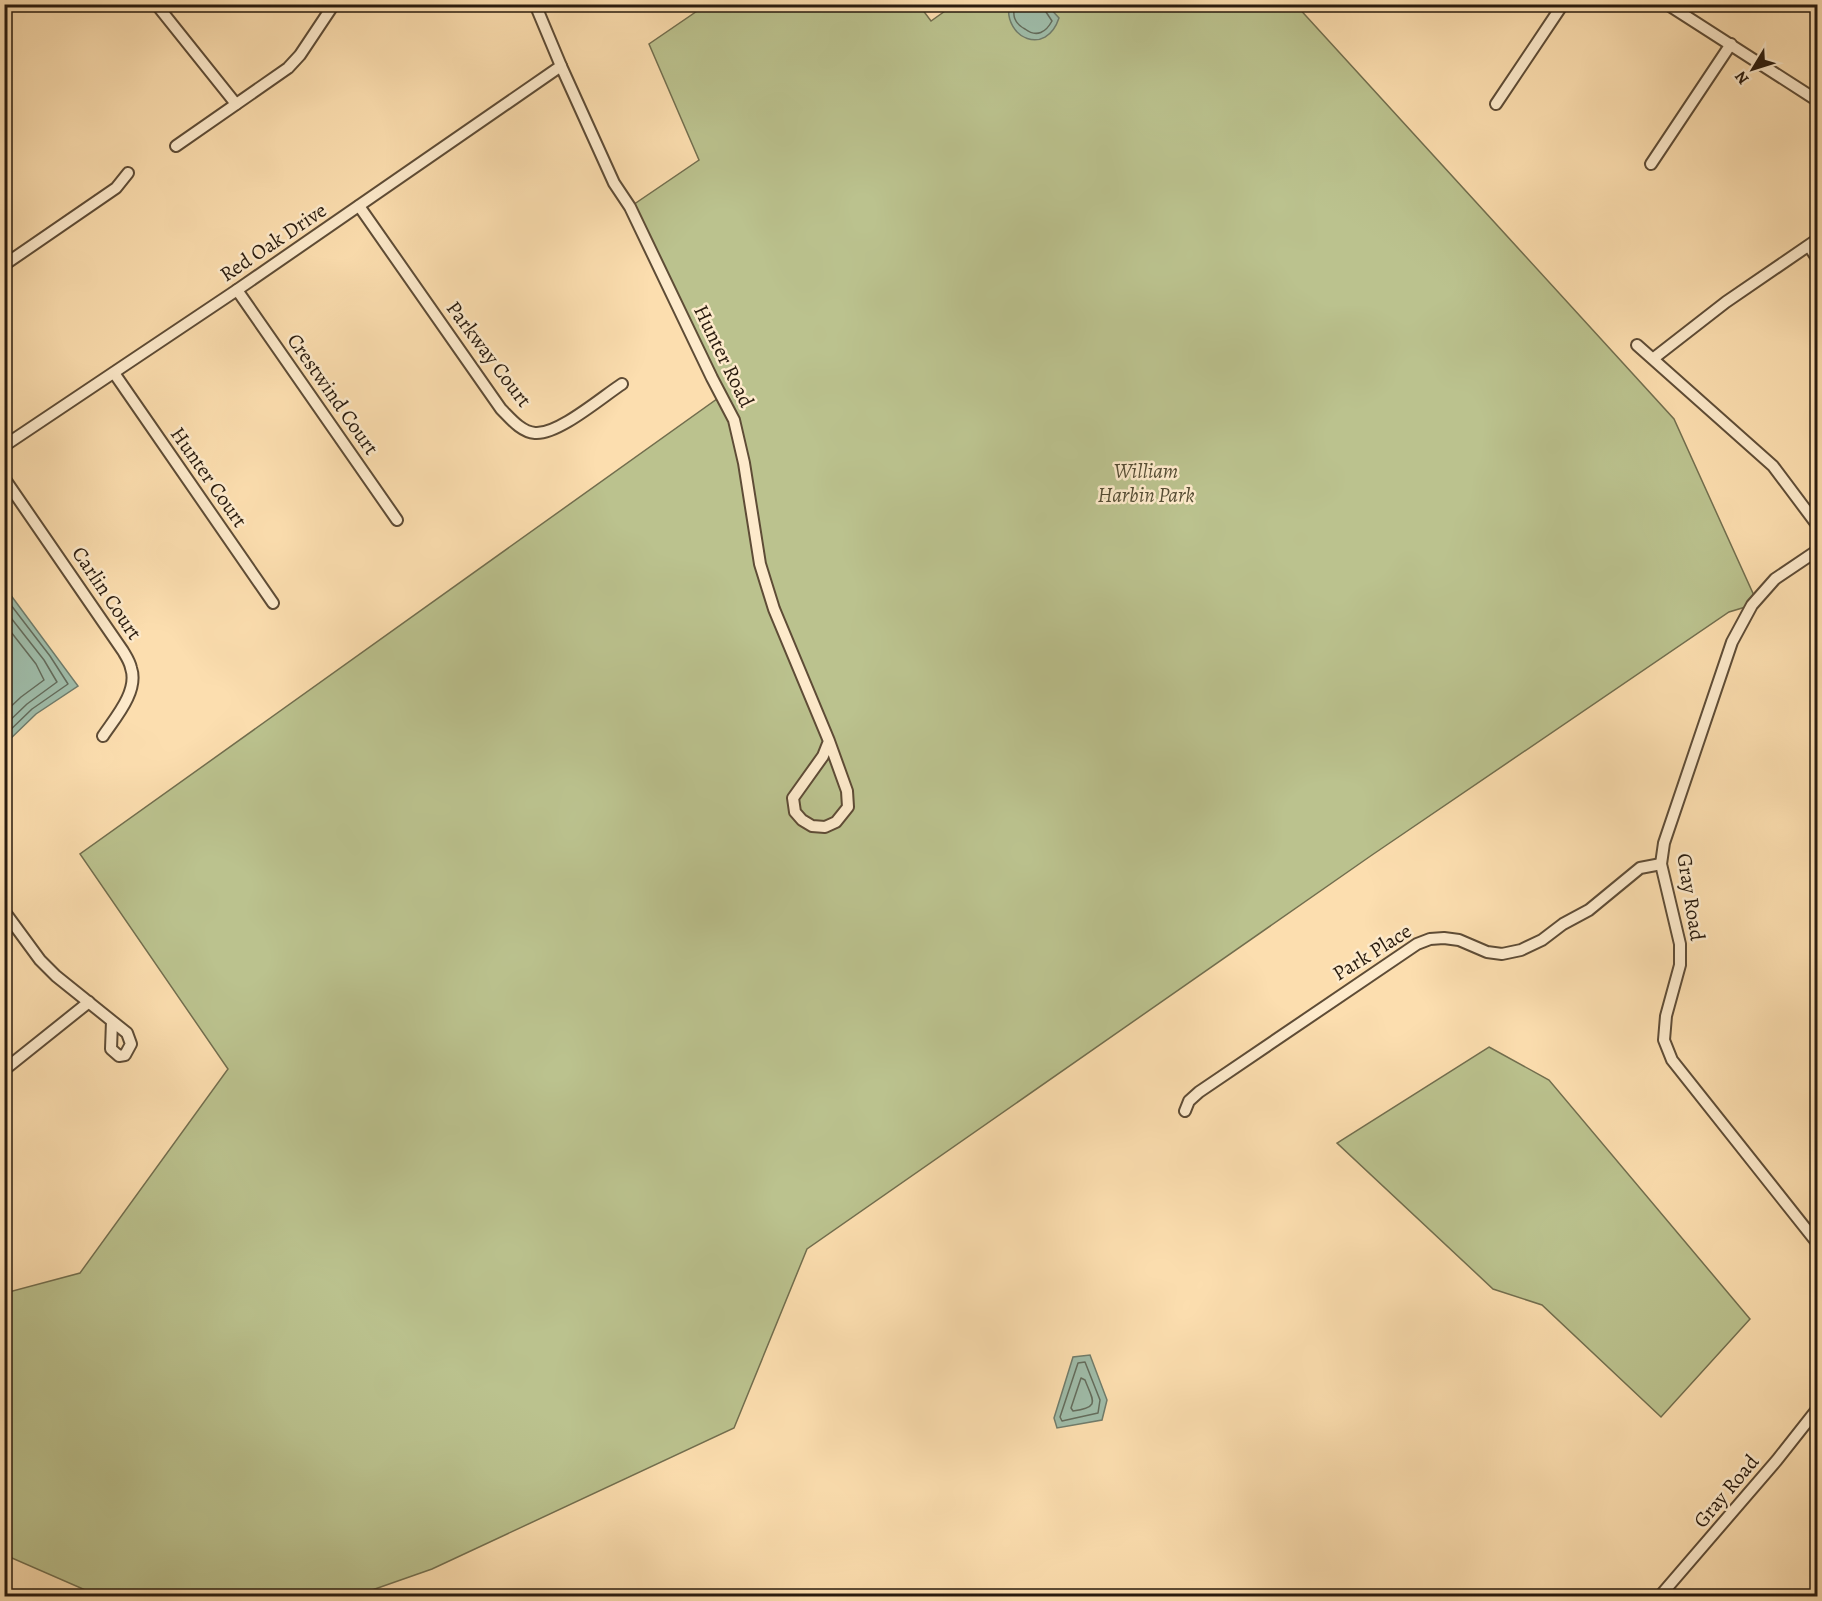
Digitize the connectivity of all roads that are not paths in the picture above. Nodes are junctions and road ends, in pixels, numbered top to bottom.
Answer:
1 (156, 4) edge
2 (333, 4) edge
3 (535, 4) edge
4 (1563, 4) edge
5 (1667, 4) edge
6 (1731, 44) junction
7 (561, 66) junction
8 (1818, 101) edge
9 (237, 104) junction
10 (1497, 104) dead end
11 (176, 146) dead end
12 (1651, 164) dead end
13 (128, 173) dead end
14 (359, 206) junction
15 (1813, 242) edge
16 (1818, 260) edge
17 (4, 265) edge
18 (237, 290) junction
19 (1637, 345) dead end
20 (1654, 358) junction
21 (114, 373) junction
22 (622, 384) dead end
23 (4, 446) edge
24 (4, 478) edge
25 (397, 520) dead end
26 (1818, 526) edge
27 (1818, 550) edge
28 (273, 603) dead end
29 (103, 736) dead end
30 (829, 741) junction
31 (1661, 864) junction
32 (4, 911) edge
33 (89, 1002) junction
34 (111, 1022) dead end
35 (4, 1070) edge
36 (1185, 1111) dead end
37 (1818, 1244) edge
38 (1818, 1408) edge
39 (1660, 1596) edge

1 - 9 street
2 - 9 street
3 - 7 street, Hunter Road
4 - 10 street
5 - 6 street
6 - 8 street
6 - 12 street
7 - 14 street, Red Oak Drive
7 - 30 street, Hunter Road
9 - 11 street
13 - 17 street
14 - 18 street, Red Oak Drive
14 - 22 street, Parkway Court
15 - 16 street
15 - 20 street
18 - 21 street, Red Oak Drive
18 - 25 street, Crestwind Court
19 - 20 street
20 - 26 street
21 - 23 street, Red Oak Drive
21 - 28 street, Hunter Court
24 - 29 street, Carlin Court
27 - 31 street, Gray Road
30 - 30 street, Hunter Road
31 - 36 street, Park Place
31 - 37 street, Gray Road
32 - 33 street
33 - 34 street
33 - 35 street
38 - 39 street, Gray Road

